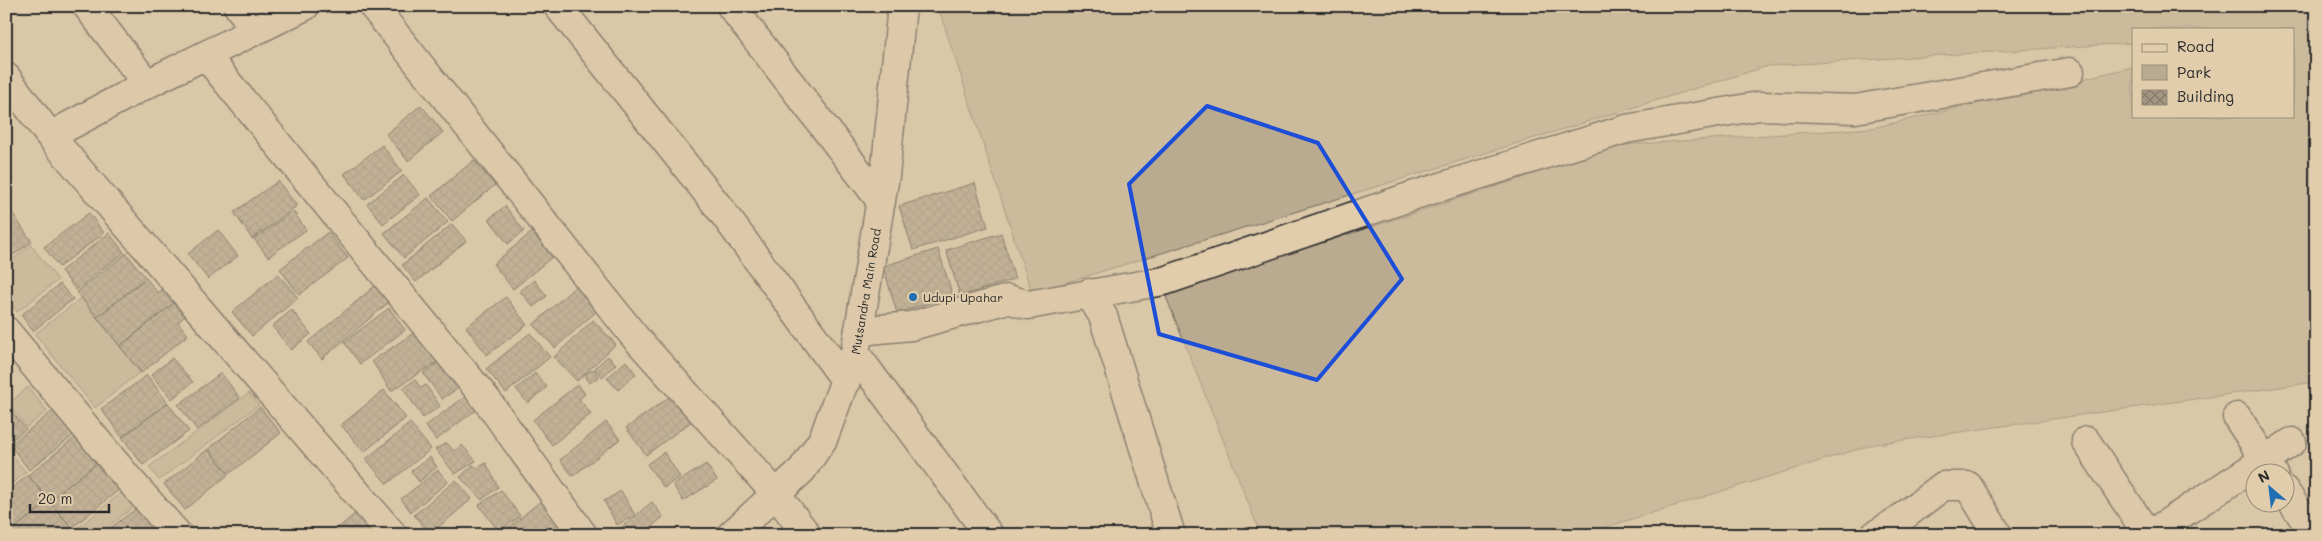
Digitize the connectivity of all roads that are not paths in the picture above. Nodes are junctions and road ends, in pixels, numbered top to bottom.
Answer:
1 (87, 6) edge
2 (238, 6) edge
3 (305, 6) edge
4 (373, 6) edge
5 (558, 6) edge
6 (731, 6) edge
7 (902, 6) edge
8 (255, 29) junction
9 (206, 56) junction
10 (2070, 72) dead end
11 (6, 78) edge
12 (147, 84) junction
13 (50, 136) junction
14 (881, 200) junction
15 (1089, 293) junction
16 (6, 331) edge
17 (857, 342) junction
18 (846, 381) junction
19 (2237, 417) dead end
20 (2086, 441) dead end
21 (2292, 442) dead end
22 (2267, 464) edge
23 (2272, 464) edge
24 (2244, 481) edge
25 (776, 494) junction
26 (2294, 505) edge
27 (178, 535) edge
28 (393, 535) edge
29 (583, 535) edge
30 (730, 535) edge
31 (807, 535) edge
32 (989, 535) edge
33 (1171, 535) edge
34 (1875, 535) edge
35 (1998, 535) edge
36 (2148, 535) edge
37 (2315, 535) edge

1 - 12 street
2 - 8 street
3 - 8 street
4 - 25 street
5 - 18 street
6 - 14 street
7 - 14 street, Mutsandra Main Road
8 - 9 street
9 - 12 street
9 - 29 street
10 - 15 street
11 - 13 street
12 - 13 street
13 - 28 street
14 - 17 street, Mutsandra Main Road
15 - 17 street
15 - 33 street
16 - 27 street
17 - 18 street, Mutsandra Main Road
17 - 32 street
18 - 25 street, Mutsandra Main Road
19 - 22 street
20 - 36 street
21 - 23 street
24 - 36 street
25 - 30 street, Mutsandra Main Road
25 - 31 street
26 - 37 street
34 - 35 street

